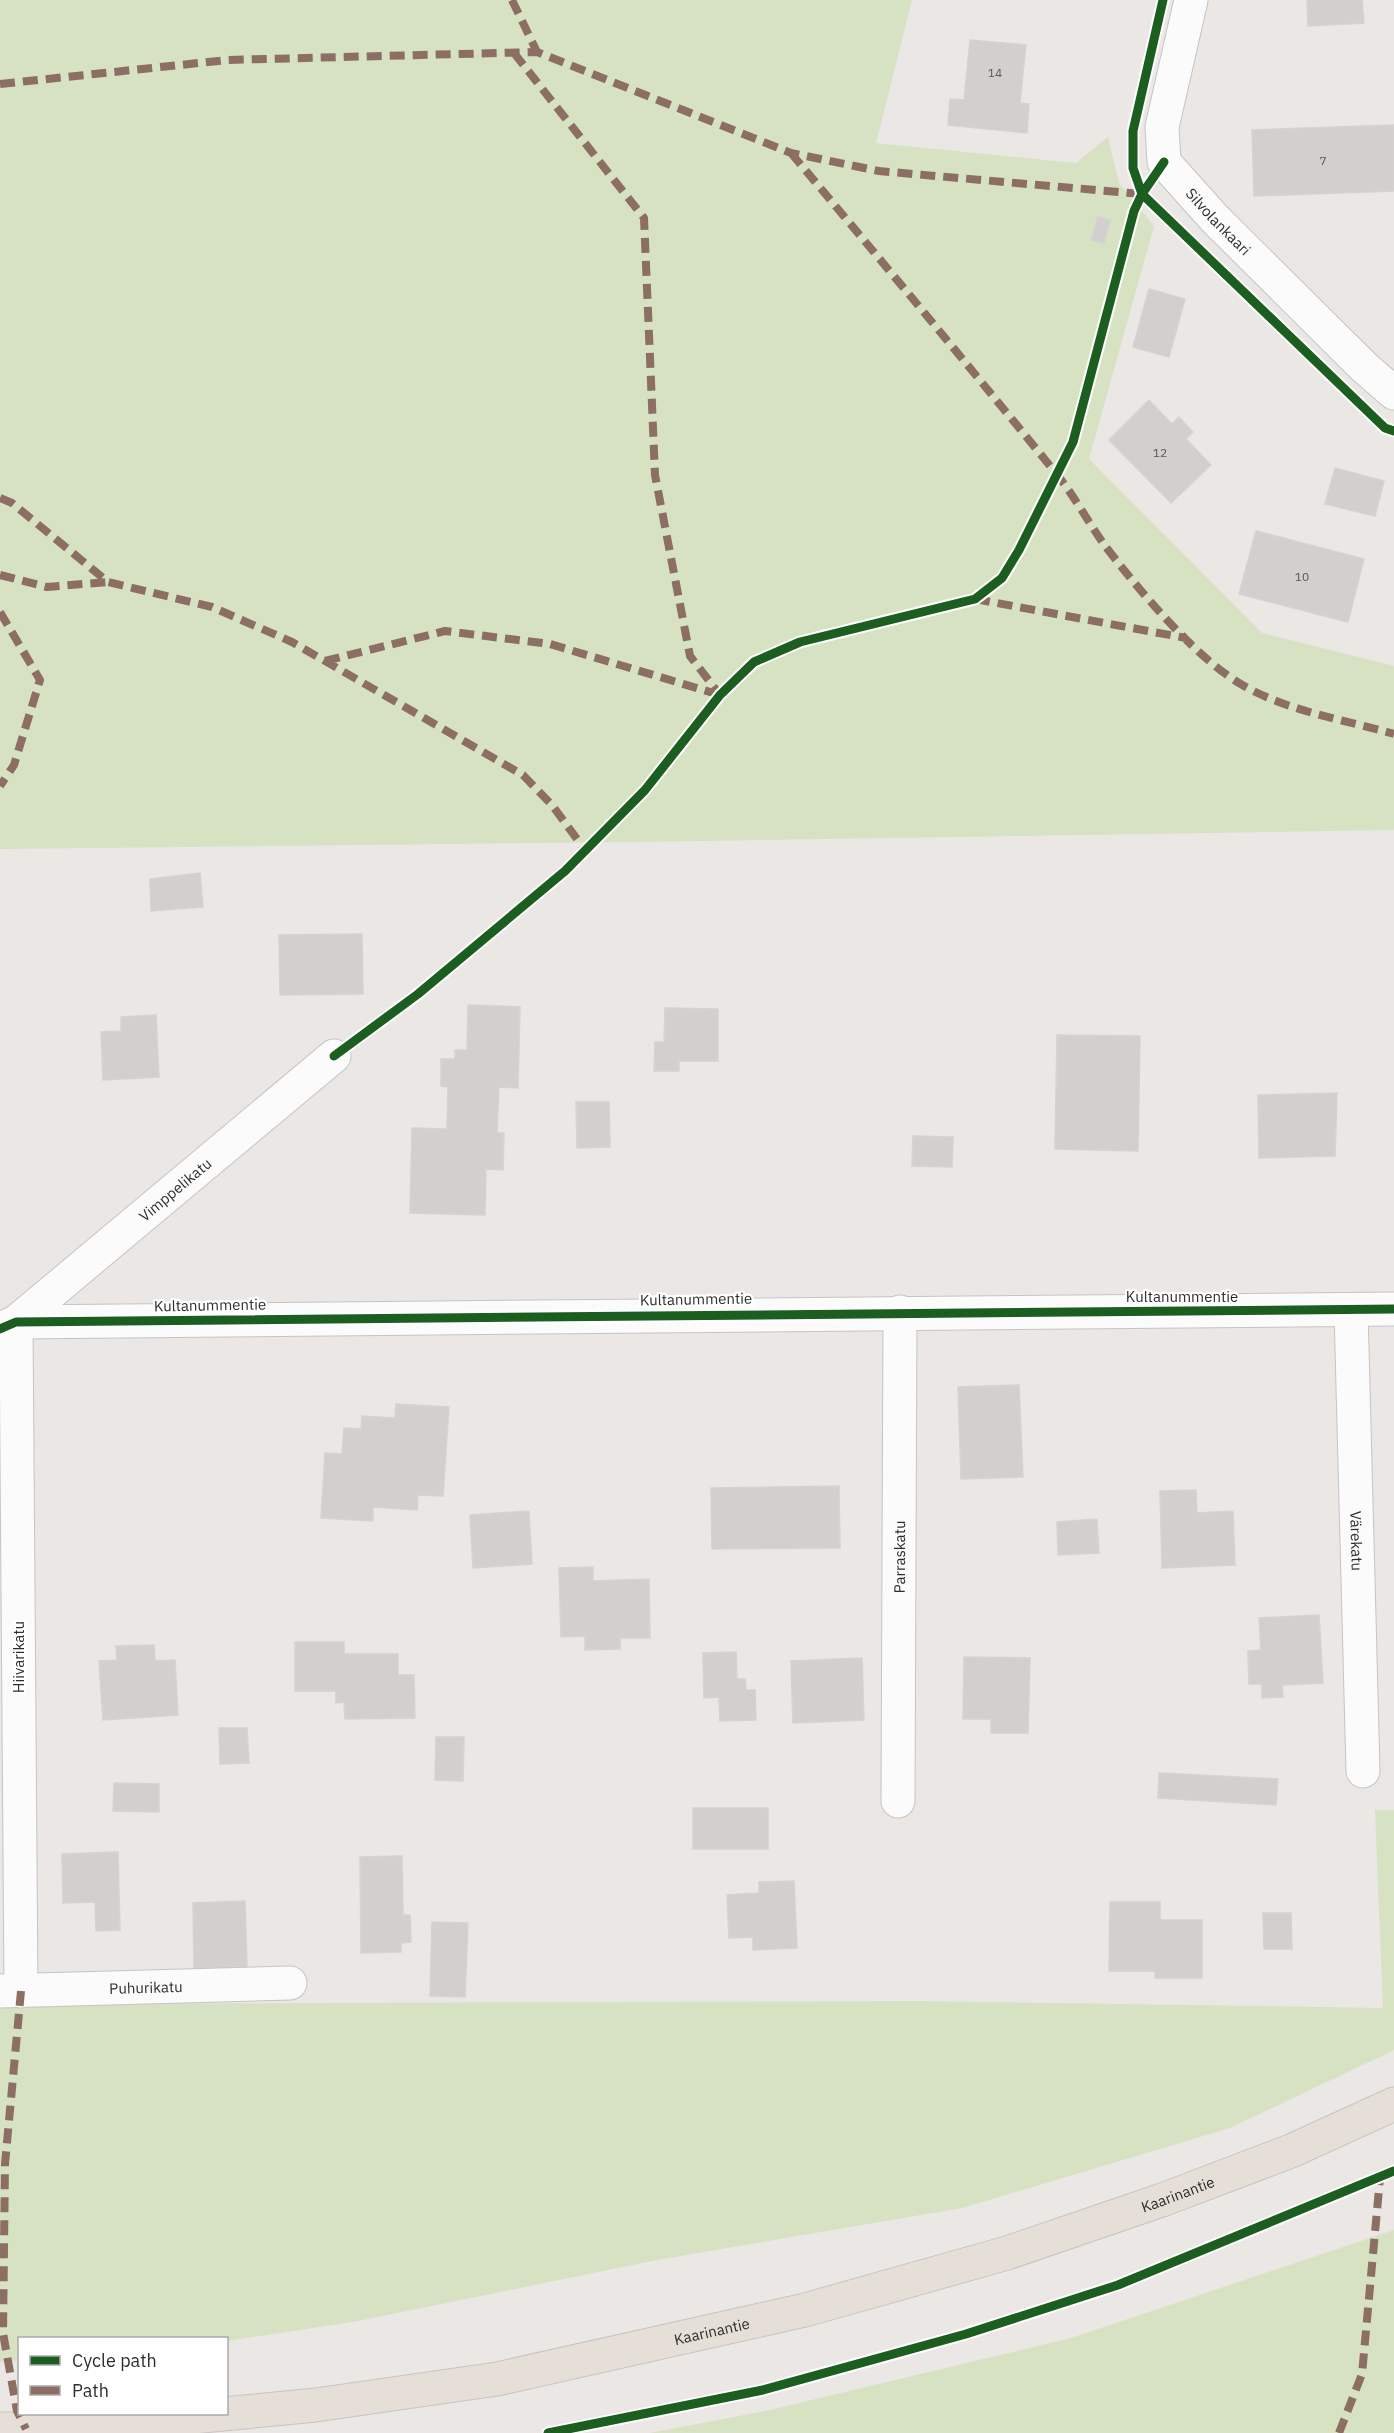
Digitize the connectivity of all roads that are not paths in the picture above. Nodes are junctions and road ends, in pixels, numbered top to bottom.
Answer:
1 (1191, 0) edge
2 (1394, 393) edge
3 (334, 1056) dead end
4 (1394, 1309) edge
5 (1351, 1310) junction
6 (900, 1312) junction
7 (8, 1325) edge
8 (1363, 1771) dead end
9 (898, 1800) dead end
10 (290, 1983) dead end
11 (10, 1991) edge
12 (1394, 2104) edge
13 (228, 2413) edge
14 (201, 2415) edge
15 (18, 2431) edge

1 - 2 street, Silvolankaari
3 - 7 street, Vimppelikatu
4 - 5 street, Kultanummentie
5 - 6 street, Kultanummentie
5 - 8 street, Värekatu
6 - 7 street, Kultanummentie
6 - 9 street, Parraskatu
7 - 11 street, Hiivarikatu
10 - 11 street, Puhurikatu
12 - 13 main road, Kaarinantie
14 - 15 main road, Kaarinantie

